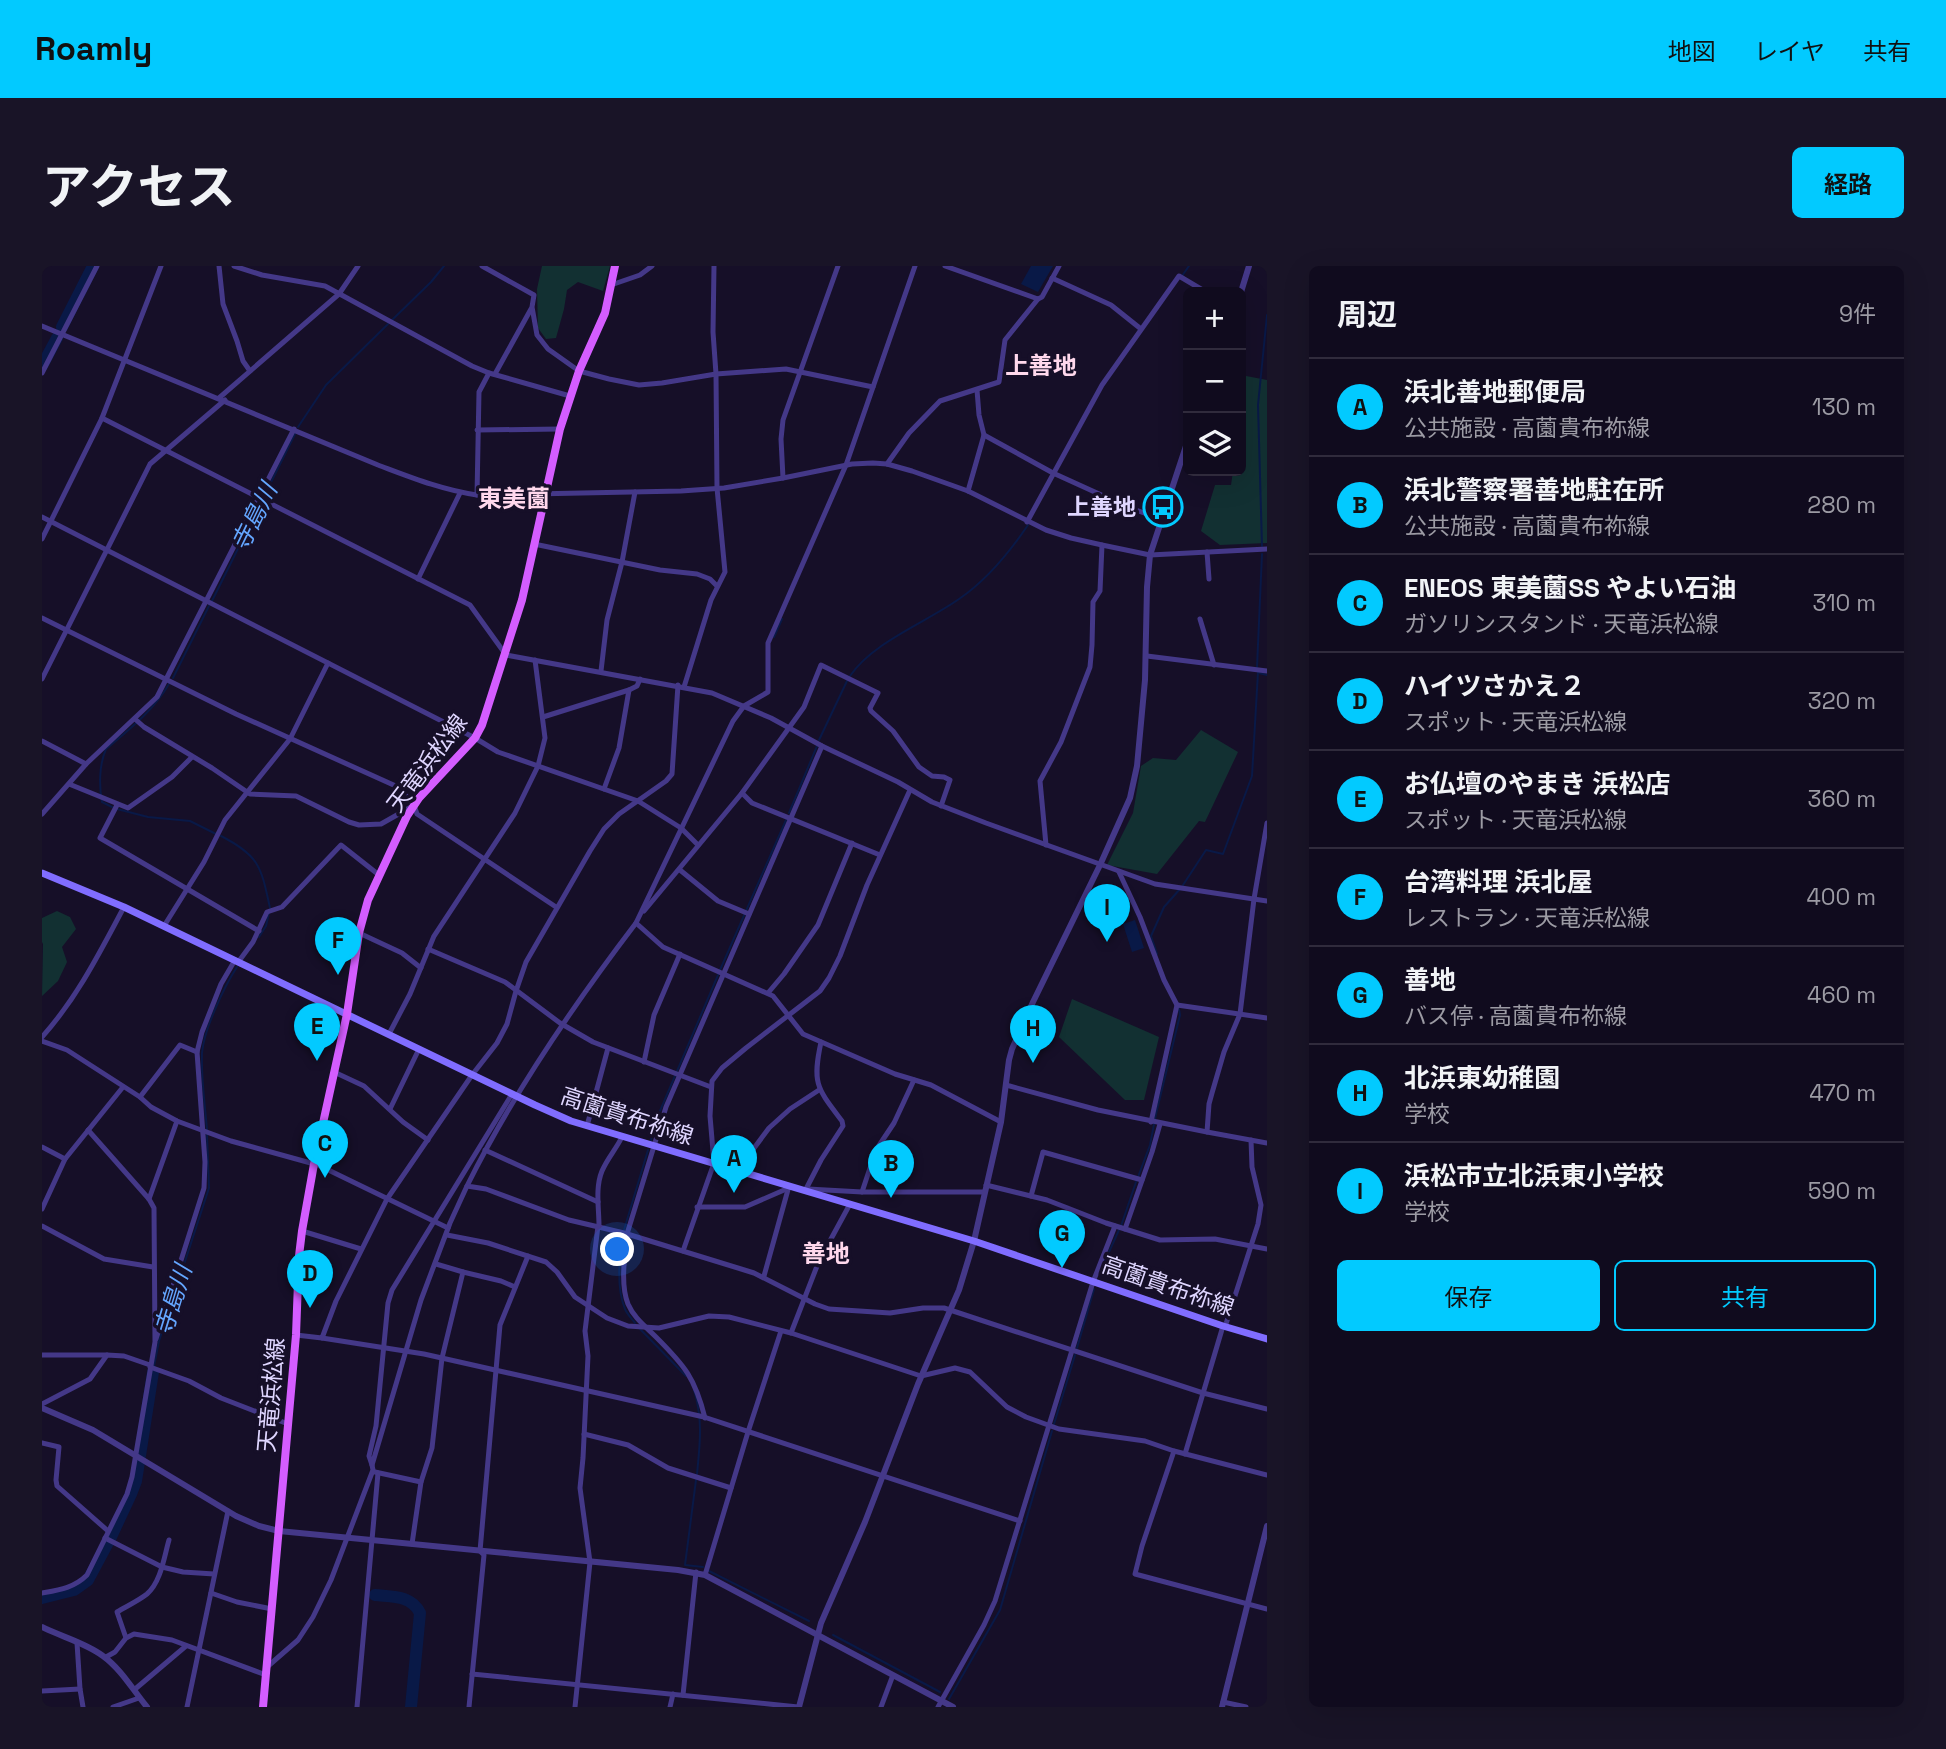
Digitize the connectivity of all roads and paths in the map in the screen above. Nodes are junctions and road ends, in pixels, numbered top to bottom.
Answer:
1 (97, 266) edge
2 (161, 266) edge
3 (219, 266) edge
4 (234, 266) edge
5 (358, 266) edge
6 (482, 266) edge
7 (615, 266) edge
8 (652, 266) edge
9 (714, 266) edge
10 (838, 266) edge
11 (915, 266) edge
12 (945, 266) edge
13 (1059, 266) edge
14 (1250, 266) edge
15 (490, 268) edge
16 (1052, 278) junction
17 (611, 285) junction
18 (1198, 287) edge
19 (1243, 287) edge
20 (340, 294) junction
21 (1038, 299) junction
22 (532, 307) junction
23 (42, 326) edge
24 (1141, 329) junction
25 (62, 334) junction
26 (125, 360) junction
27 (250, 371) junction
28 (579, 371) junction
29 (800, 371) junction
30 (42, 373) edge
31 (492, 374) junction
32 (716, 374) junction
33 (873, 387) junction
34 (977, 390) junction
35 (570, 396) junction
36 (222, 399) junction
37 (102, 418) junction
38 (294, 429) junction
39 (560, 429) junction
40 (477, 430) junction
41 (984, 435) junction
42 (165, 451) junction
43 (1183, 455) edge
44 (887, 464) junction
45 (846, 465) junction
46 (1053, 473) junction
47 (783, 478) junction
48 (717, 488) junction
49 (968, 491) junction
50 (635, 492) junction
51 (460, 493) junction
52 (546, 494) junction
53 (477, 495) junction
54 (261, 499) junction
55 (42, 517) edge
56 (1161, 519) junction
57 (51, 522) junction
58 (1027, 522) junction
59 (42, 539) edge
60 (534, 544) junction
61 (1102, 545) junction
62 (1267, 550) edge
63 (107, 551) junction
64 (1207, 552) junction
65 (1150, 555) junction
66 (622, 562) junction
67 (418, 579) junction
68 (1209, 579) dead end
69 (717, 586) junction
70 (206, 601) junction
71 (42, 618) edge
72 (1200, 619) dead end
73 (67, 630) junction
74 (506, 655) junction
75 (1147, 656) junction
76 (535, 660) junction
77 (328, 663) junction
78 (1214, 665) junction
79 (601, 671) junction
80 (1267, 671) edge
81 (42, 678) edge
82 (166, 679) junction
83 (640, 679) junction
84 (681, 686) junction
85 (629, 690) junction
86 (744, 706) junction
87 (543, 717) junction
88 (137, 721) junction
89 (789, 729) junction
90 (475, 738) junction
91 (290, 739) junction
92 (42, 741) edge
93 (822, 746) junction
94 (192, 757) junction
95 (86, 764) junction
96 (538, 766) junction
97 (69, 784) junction
98 (604, 789) junction
99 (910, 790) junction
100 (246, 792) junction
101 (742, 793) junction
102 (638, 801) junction
103 (414, 805) junction
104 (941, 806) junction
105 (116, 807) junction
106 (42, 814) edge
107 (791, 818) junction
108 (1267, 823) edge
109 (681, 828) junction
110 (852, 843) junction
111 (698, 845) junction
112 (1046, 845) junction
113 (880, 855) junction
114 (483, 859) junction
115 (1100, 865) junction
116 (680, 870) junction
117 (1119, 872) junction
118 (42, 873) edge
119 (379, 875) junction
120 (187, 888) junction
121 (1254, 899) junction
122 (1267, 901) edge
123 (124, 907) junction
124 (556, 907) junction
125 (747, 913) junction
126 (640, 915) junction
127 (636, 923) junction
128 (164, 926) junction
129 (259, 931) junction
130 (359, 933) junction
131 (428, 949) junction
132 (680, 954) junction
133 (237, 960) junction
134 (421, 968) junction
135 (721, 973) junction
136 (518, 992) junction
137 (768, 993) junction
138 (1177, 1006) junction
139 (347, 1014) junction
140 (1240, 1014) junction
141 (789, 1016) junction
142 (1267, 1018) edge
143 (563, 1025) junction
144 (389, 1034) junction
145 (42, 1039) edge
146 (821, 1042) junction
147 (608, 1048) junction
148 (419, 1049) junction
149 (197, 1052) junction
150 (644, 1062) junction
151 (334, 1072) junction
152 (472, 1075) junction
153 (677, 1075) junction
154 (914, 1080) junction
155 (1006, 1086) junction
156 (123, 1087) junction
157 (711, 1087) junction
158 (819, 1090) junction
159 (515, 1095) junction
160 (140, 1097) junction
161 (390, 1110) junction
162 (177, 1121) junction
163 (1001, 1122) junction
164 (1155, 1122) junction
165 (587, 1126) junction
166 (88, 1130) junction
167 (206, 1132) junction
168 (1207, 1132) junction
169 (622, 1137) junction
170 (428, 1140) junction
171 (1251, 1140) junction
172 (1267, 1143) edge
173 (653, 1146) junction
174 (42, 1147) edge
175 (485, 1150) junction
176 (65, 1159) junction
177 (714, 1163) junction
178 (314, 1164) junction
179 (737, 1171) junction
180 (1139, 1179) junction
181 (467, 1185) junction
182 (789, 1186) junction
183 (985, 1188) junction
184 (806, 1189) junction
185 (862, 1192) junction
186 (1031, 1196) junction
187 (149, 1199) junction
188 (387, 1199) junction
189 (598, 1202) junction
190 (850, 1204) junction
191 (697, 1207) junction
192 (42, 1209) edge
193 (433, 1222) junction
194 (42, 1226) edge
195 (598, 1226) junction
196 (1115, 1226) junction
197 (1125, 1229) junction
198 (302, 1231) junction
199 (447, 1232) junction
200 (624, 1233) junction
201 (974, 1241) junction
202 (1251, 1245) junction
203 (1267, 1249) edge
204 (361, 1250) junction
205 (683, 1251) junction
206 (528, 1256) junction
207 (436, 1264) junction
208 (153, 1267) junction
209 (463, 1272) junction
210 (764, 1276) junction
211 (1093, 1282) junction
212 (515, 1287) junction
213 (804, 1299) junction
214 (588, 1306) junction
215 (951, 1310) junction
216 (1224, 1326) junction
217 (645, 1328) junction
218 (781, 1331) junction
219 (791, 1333) junction
220 (296, 1335) junction
221 (322, 1338) junction
222 (1267, 1339) edge
223 (155, 1342) junction
224 (383, 1347) junction
225 (1072, 1350) junction
226 (406, 1351) junction
227 (42, 1355) edge
228 (107, 1355) junction
229 (442, 1358) junction
230 (152, 1367) junction
231 (496, 1370) junction
232 (922, 1376) junction
233 (586, 1390) junction
234 (1203, 1393) junction
235 (42, 1406) edge
236 (1267, 1409) edge
237 (702, 1417) junction
238 (288, 1424) junction
239 (1049, 1426) junction
240 (748, 1433) junction
241 (584, 1434) junction
242 (42, 1443) edge
243 (1174, 1451) junction
244 (1185, 1454) junction
245 (138, 1456) junction
246 (374, 1470) junction
247 (1267, 1475) edge
248 (884, 1477) junction
249 (421, 1482) junction
250 (731, 1488) junction
251 (228, 1511) junction
252 (1020, 1521) junction
253 (1267, 1526) edge
254 (108, 1531) junction
255 (279, 1531) junction
256 (346, 1537) junction
257 (107, 1540) junction
258 (169, 1540) dead end
259 (372, 1540) junction
260 (412, 1544) junction
261 (480, 1550) junction
262 (590, 1562) junction
263 (162, 1567) junction
264 (696, 1572) junction
265 (214, 1574) junction
266 (705, 1574) junction
267 (42, 1593) edge
268 (211, 1593) junction
269 (1248, 1604) junction
270 (272, 1609) junction
271 (1267, 1609) edge
272 (42, 1627) edge
273 (818, 1634) junction
274 (126, 1637) junction
275 (77, 1643) junction
276 (186, 1646) junction
277 (199, 1651) junction
278 (106, 1657) junction
279 (266, 1671) junction
280 (472, 1674) junction
281 (893, 1675) junction
282 (578, 1684) junction
283 (80, 1689) junction
284 (134, 1690) junction
285 (42, 1691) edge
286 (673, 1694) junction
287 (682, 1695) junction
288 (139, 1698) junction
289 (939, 1704) edge
290 (1222, 1704) edge
291 (83, 1707) edge
292 (113, 1707) edge
293 (147, 1707) edge
294 (187, 1707) edge
295 (263, 1707) edge
296 (357, 1707) edge
297 (469, 1707) edge
298 (575, 1707) edge
299 (670, 1707) edge
300 (799, 1707) edge
301 (881, 1707) edge
302 (953, 1707) edge
303 (1247, 1707) edge

1 - 25 street
2 - 26 street
3 - 27 street
4 - 20 street
5 - 20 street
6 - 15 street
7 - 17 main road, 天竜浜松線
8 - 17 street
9 - 32 street
10 - 29 street
11 - 33 street
12 - 21 street
13 - 16 street
14 - 19 street
15 - 22 street
16 - 21 street
16 - 24 street
17 - 28 main road, 天竜浜松線
18 - 24 street
20 - 27 street
20 - 31 street
21 - 34 street
22 - 28 street
22 - 31 street
23 - 25 street
24 - 46 street
25 - 26 street
25 - 30 street
26 - 36 street
26 - 37 street
27 - 36 street
28 - 32 street
28 - 35 main road, 天竜浜松線
29 - 32 street
29 - 33 street
29 - 47 street
31 - 35 street
31 - 40 street
32 - 48 street
33 - 45 street
34 - 41 street
34 - 44 street
35 - 39 main road, 天竜浜松線
36 - 38 street
36 - 42 street
37 - 42 street
37 - 57 street
38 - 51 street
38 - 54 street
39 - 40 street
39 - 52 main road, 天竜浜松線
40 - 53 street
41 - 46 street
41 - 49 street
42 - 54 street
42 - 63 street
43 - 56 street
44 - 45 street
44 - 49 street
45 - 47 street
45 - 86 street
46 - 56 street
46 - 58 street
47 - 48 street
48 - 50 street
48 - 69 street
49 - 58 street
50 - 52 street
50 - 66 street
51 - 53 street
51 - 67 street
52 - 53 street
52 - 60 main road, 天竜浜松線
54 - 67 street
54 - 70 street
55 - 57 street
56 - 65 street
57 - 59 street
57 - 63 street
58 - 61 street
60 - 66 street
60 - 74 main road, 天竜浜松線
61 - 65 street
61 - 112 street
62 - 64 street
63 - 70 street
63 - 73 street
64 - 65 street
64 - 68 street
65 - 75 street
66 - 69 street
66 - 79 street
67 - 74 street
69 - 84 street
70 - 77 street
70 - 82 street
71 - 73 street
72 - 78 street
73 - 81 street
73 - 82 street
74 - 76 street
74 - 90 main road, 天竜浜松線
75 - 78 street
75 - 115 street
76 - 79 street
76 - 87 street
77 - 90 street
77 - 91 street
78 - 80 street
79 - 83 street
82 - 88 street
82 - 91 street
83 - 84 street
83 - 85 street
84 - 86 street
84 - 102 street
85 - 87 street
85 - 98 street
86 - 89 street
86 - 109 street
87 - 96 street
88 - 94 street
88 - 95 street
89 - 93 street
89 - 101 street
89 - 104 street
90 - 96 street
90 - 103 main road, 天竜浜松線
91 - 100 street
91 - 103 street
92 - 95 street
93 - 99 street
93 - 107 street
94 - 100 street
94 - 105 street
95 - 97 street
96 - 98 street
96 - 114 street
97 - 105 street
97 - 106 street
98 - 102 street
99 - 104 street
99 - 113 street
100 - 103 street
100 - 120 street
101 - 107 street
101 - 111 street
102 - 109 street
102 - 124 street
103 - 114 street
103 - 119 main road, 天竜浜松線
104 - 112 street
105 - 120 street
107 - 110 street
107 - 125 street
108 - 121 street
109 - 111 street
109 - 126 street
110 - 113 street
110 - 137 street
111 - 116 street
112 - 115 street
113 - 141 street
114 - 124 street
114 - 131 street
115 - 117 street
115 - 155 street
116 - 125 street
116 - 126 street
117 - 121 street
117 - 138 street
118 - 123 main road, 高薗貴布祢線
119 - 129 street
119 - 130 main road, 天竜浜松線
120 - 128 street
120 - 129 street
121 - 122 street
121 - 140 street
123 - 128 main road, 高薗貴布祢線
123 - 145 street
124 - 136 street
125 - 135 street
126 - 127 street
127 - 132 street
127 - 143 street
128 - 133 main road, 高薗貴布祢線
129 - 133 street
130 - 134 street
130 - 139 main road, 天竜浜松線
131 - 134 street
131 - 136 street
132 - 135 street
132 - 150 street
133 - 139 main road, 高薗貴布祢線
133 - 149 street
134 - 144 street
135 - 137 street
135 - 153 street
136 - 143 street
136 - 152 street
137 - 141 street
138 - 140 street
138 - 164 street
139 - 144 main road, 高薗貴布祢線
139 - 151 main road, 天竜浜松線
140 - 142 street
140 - 168 street
141 - 146 street
141 - 157 street
143 - 147 street
143 - 159 street
144 - 148 main road, 高薗貴布祢線
145 - 156 street
146 - 154 street
146 - 158 street
147 - 150 street
147 - 165 street
148 - 152 main road, 高薗貴布祢線
148 - 161 street
149 - 160 street
149 - 167 street
150 - 153 street
151 - 161 street
151 - 178 main road, 天竜浜松線
152 - 159 main road, 高薗貴布祢線
152 - 170 street
153 - 157 street
153 - 173 street
154 - 163 street
154 - 185 street
155 - 163 street
155 - 164 street
156 - 160 street
156 - 166 street
157 - 177 street
158 - 179 street
158 - 184 street
159 - 165 main road, 高薗貴布祢線
159 - 175 street
159 - 193 street
160 - 162 street
161 - 170 street
162 - 167 street
162 - 187 street
163 - 183 street
164 - 168 street
164 - 180 street
165 - 169 main road, 高薗貴布祢線
166 - 176 street
166 - 187 street
167 - 178 street
167 - 223 street
168 - 171 street
169 - 173 main road, 高薗貴布祢線
169 - 189 street
170 - 188 street
171 - 172 street
171 - 202 street
173 - 177 main road, 高薗貴布祢線
173 - 200 street
174 - 176 street
175 - 181 street
175 - 189 street
176 - 192 street
177 - 179 main road, 高薗貴布祢線
177 - 191 street
178 - 188 street
178 - 198 main road, 天竜浜松線
179 - 182 main road, 高薗貴布祢線
180 - 186 street
180 - 197 street
181 - 195 street
181 - 199 street
182 - 184 street
182 - 190 main road, 高薗貴布祢線
182 - 191 street
182 - 210 street
183 - 185 street
183 - 186 street
183 - 201 street
184 - 185 street
186 - 196 street
187 - 208 street
188 - 193 street
188 - 204 street
189 - 195 street
190 - 201 main road, 高薗貴布祢線
190 - 213 street
191 - 205 street
193 - 199 street
193 - 224 street
194 - 208 street
195 - 200 street
195 - 214 street
196 - 197 street
196 - 211 street
197 - 202 street
198 - 204 street
198 - 220 main road, 天竜浜松線
199 - 206 street
199 - 207 street
200 - 205 street
200 - 217 street
201 - 211 main road, 高薗貴布祢線
201 - 215 street
202 - 203 street
202 - 216 street
204 - 221 street
205 - 210 street
206 - 212 street
206 - 214 street
207 - 209 street
207 - 226 street
208 - 223 street
209 - 212 street
209 - 229 street
210 - 213 street
211 - 216 main road, 高薗貴布祢線
211 - 225 street
212 - 231 street
213 - 215 street
213 - 219 street
214 - 217 street
214 - 233 street
215 - 225 street
215 - 232 street
216 - 222 main road, 高薗貴布祢線
216 - 234 street
217 - 218 street
217 - 237 street
218 - 219 street
218 - 240 street
219 - 232 street
220 - 221 street
220 - 238 main road, 天竜浜松線
221 - 224 street
223 - 230 street
224 - 226 street
224 - 246 street
225 - 234 street
225 - 239 street
226 - 229 street
226 - 246 street
227 - 228 street
228 - 230 street
228 - 235 street
229 - 231 street
229 - 249 street
230 - 238 street
230 - 245 street
231 - 233 street
231 - 261 street
232 - 239 street
232 - 248 street
233 - 237 street
233 - 241 street
234 - 236 street
234 - 244 street
235 - 245 street
237 - 240 street
238 - 255 main road, 天竜浜松線
239 - 243 street
239 - 252 street
240 - 248 street
240 - 250 street
241 - 250 street
241 - 262 street
242 - 254 street
243 - 244 street
243 - 269 street
244 - 247 street
245 - 251 street
245 - 254 street
246 - 249 street
246 - 256 street
246 - 259 street
248 - 252 street
248 - 273 street
249 - 260 street
250 - 266 street
251 - 255 street
251 - 265 street
252 - 289 street
253 - 269 street
254 - 257 street
255 - 256 street
255 - 270 main road, 天竜浜松線
256 - 259 street
256 - 279 street
257 - 263 street
257 - 267 street
258 - 263 street
259 - 260 street
259 - 296 street
260 - 261 street
261 - 262 street
261 - 280 street
262 - 264 street
262 - 282 street
263 - 265 street
263 - 274 street
264 - 266 street
264 - 287 street
265 - 268 street
266 - 273 street
268 - 270 street
268 - 277 street
269 - 271 street
269 - 290 street
270 - 279 main road, 天竜浜松線
272 - 275 street
273 - 281 street
273 - 300 street
274 - 276 street
274 - 278 street
275 - 278 street
275 - 283 street
276 - 277 street
276 - 284 street
277 - 279 street
277 - 294 street
278 - 284 street
279 - 295 main road, 天竜浜松線
280 - 282 street
280 - 297 street
281 - 289 street
281 - 301 street
282 - 286 street
282 - 298 street
283 - 285 street
283 - 291 street
284 - 288 street
286 - 287 street
286 - 299 street
287 - 300 street
288 - 292 street
288 - 293 street
289 - 302 street
290 - 303 street

